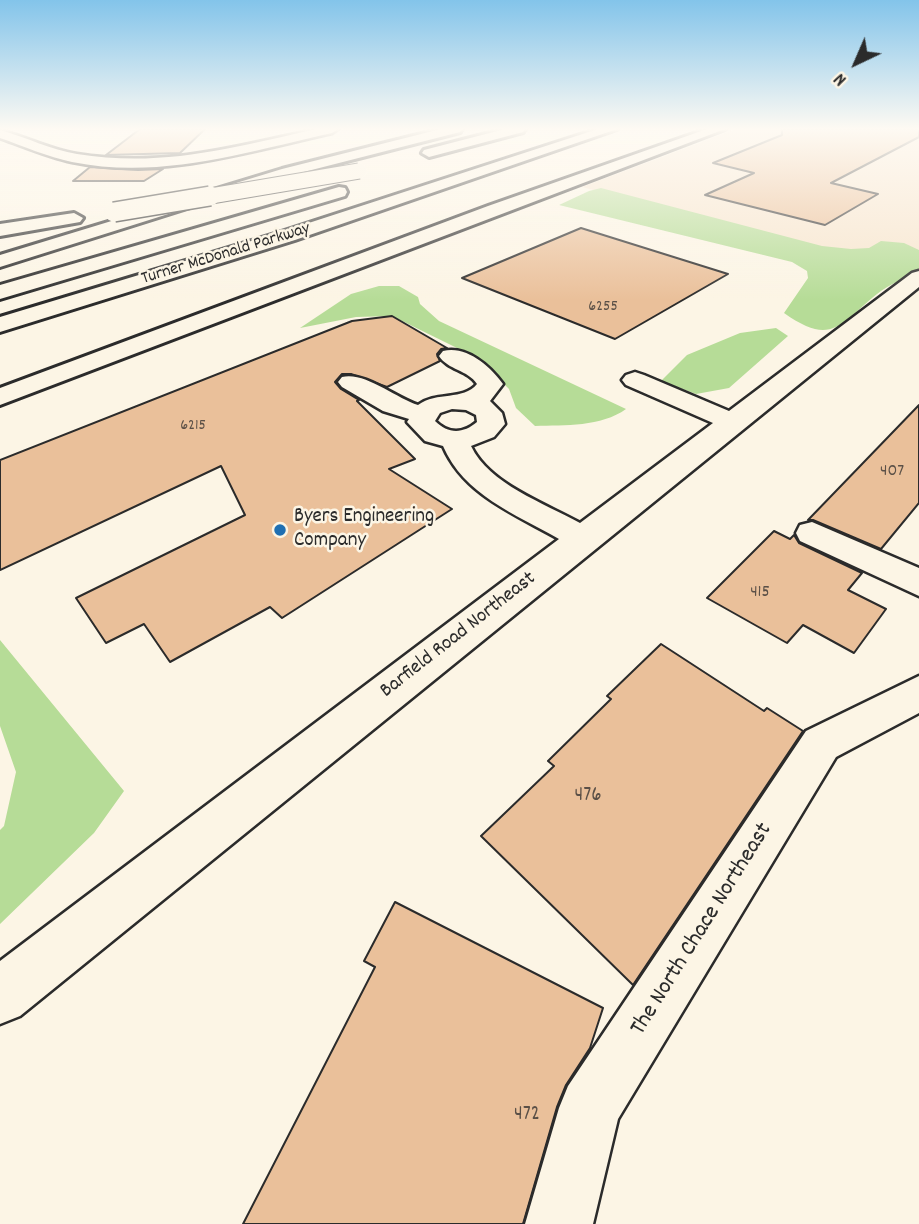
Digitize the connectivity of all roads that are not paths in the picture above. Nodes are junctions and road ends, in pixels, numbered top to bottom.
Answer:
1 (241, 186) edge
2 (285, 186) edge
3 (329, 186) edge
4 (437, 186) edge
5 (518, 186) edge
6 (564, 186) edge
7 (0, 230) edge
8 (288, 236) junction
9 (0, 261) edge
10 (0, 292) edge
11 (910, 293) edge
12 (0, 325) edge
13 (127, 328) dead end
14 (0, 341) edge
15 (451, 356) dead end
16 (635, 380) dead end
17 (351, 382) dead end
18 (0, 397) edge
19 (470, 403) junction
20 (423, 415) junction
21 (733, 422) junction
22 (454, 440) junction
23 (812, 533) dead end
24 (583, 539) junction
25 (919, 583) edge
26 (919, 693) edge
27 (0, 996) edge
28 (559, 1224) edge

1 - 9 highway
2 - 7 highway, Turner McDonald Parkway, bridge
3 - 10 highway, Turner McDonald Parkway, bridge
4 - 8 highway, Turner McDonald Parkway
5 - 13 highway
6 - 18 highway
8 - 12 highway, Turner McDonald Parkway
8 - 14 highway
11 - 21 street, Barfield Road Northeast
15 - 19 street
16 - 21 street
17 - 20 street
19 - 20 street
19 - 22 street
20 - 22 street
21 - 24 street, Barfield Road Northeast
22 - 24 street
23 - 25 street
24 - 27 street, Barfield Road Northeast
26 - 28 street, The North Chace Northeast

